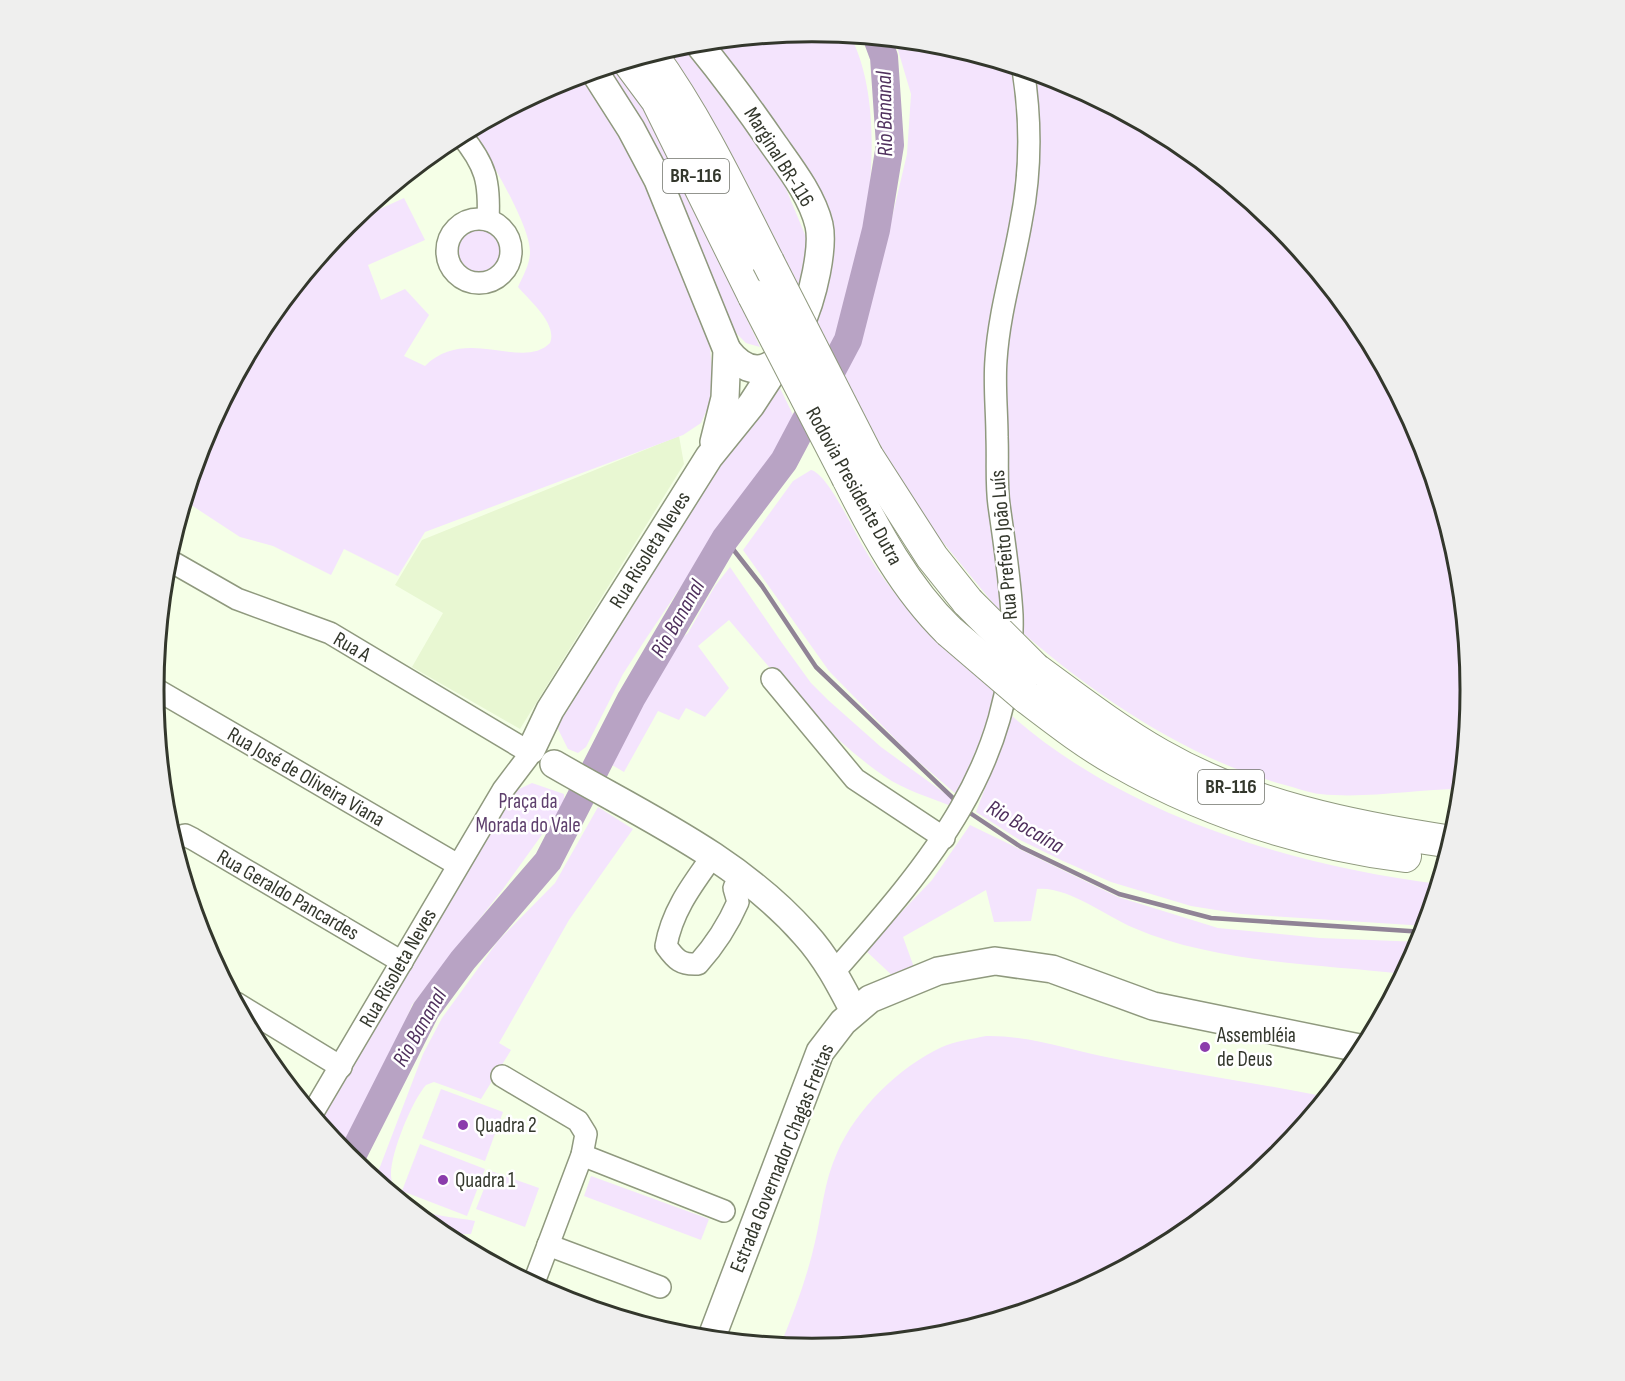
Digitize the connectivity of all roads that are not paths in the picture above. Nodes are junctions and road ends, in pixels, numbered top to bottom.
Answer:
1 (705, 51) edge
2 (656, 61) edge
3 (633, 68) edge
4 (1024, 77) edge
5 (599, 78) edge
6 (466, 143) edge
7 (488, 220) dead end
8 (727, 350) junction
9 (781, 359) junction
10 (709, 457) junction
11 (857, 467) junction
12 (176, 564) edge
13 (772, 679) dead end
14 (1031, 683) junction
15 (164, 694) edge
16 (541, 758) junction
17 (1448, 820) edge
18 (1334, 822) junction
19 (181, 836) edge
20 (944, 838) junction
21 (1443, 841) edge
22 (712, 857) junction
23 (1438, 860) edge
24 (458, 865) junction
25 (740, 876) junction
26 (402, 962) junction
27 (834, 972) junction
28 (249, 1011) edge
29 (854, 1011) junction
30 (1354, 1047) edge
31 (341, 1067) junction
32 (502, 1076) dead end
33 (316, 1107) edge
34 (582, 1155) junction
35 (737, 1215) junction
36 (548, 1245) junction
37 (536, 1277) edge
38 (660, 1287) dead end
39 (713, 1331) edge

1 - 9 main road, Marginal BR-116
2 - 11 highway, Rodovia Presidente Dutra / BR-116, bridge
3 - 11 highway, Rodovia Presidente Dutra / BR-116, bridge
4 - 20 street, Rua Prefeito João Luís
5 - 8 main road
6 - 7 street
8 - 9 main road
8 - 10 main road
9 - 10 main road, Rua Risoleta Neves
10 - 16 main road, Rua Risoleta Neves
11 - 14 highway, Rodovia Presidente Dutra / BR-116, bridge
11 - 14 highway, Rodovia Presidente Dutra / BR-116, bridge
12 - 16 street, Rua A
13 - 20 street
14 - 18 highway, Rodovia Presidente Dutra / BR-116
14 - 23 highway, Rodovia Presidente Dutra / BR-116
15 - 24 street, Rua José de Oliveira Viana
16 - 22 main road
16 - 24 street, Rua Risoleta Neves
17 - 18 highway
18 - 21 highway, Rodovia Presidente Dutra / BR-116
19 - 26 street, Rua Geraldo Pancardes
20 - 27 street, Rua Prefeito João Luís
22 - 25 main road
22 - 25 street
24 - 26 street, Rua Risoleta Neves
25 - 27 main road
26 - 31 street, Rua Risoleta Neves
27 - 29 main road
28 - 31 street
29 - 30 main road, Estrada Governador Chagas Freitas
29 - 35 main road, Estrada Governador Chagas Freitas
31 - 33 street, Rua Risoleta Neves
32 - 34 street
34 - 35 street
34 - 36 street
35 - 39 main road, Estrada Governador Chagas Freitas
36 - 37 street
36 - 38 street

